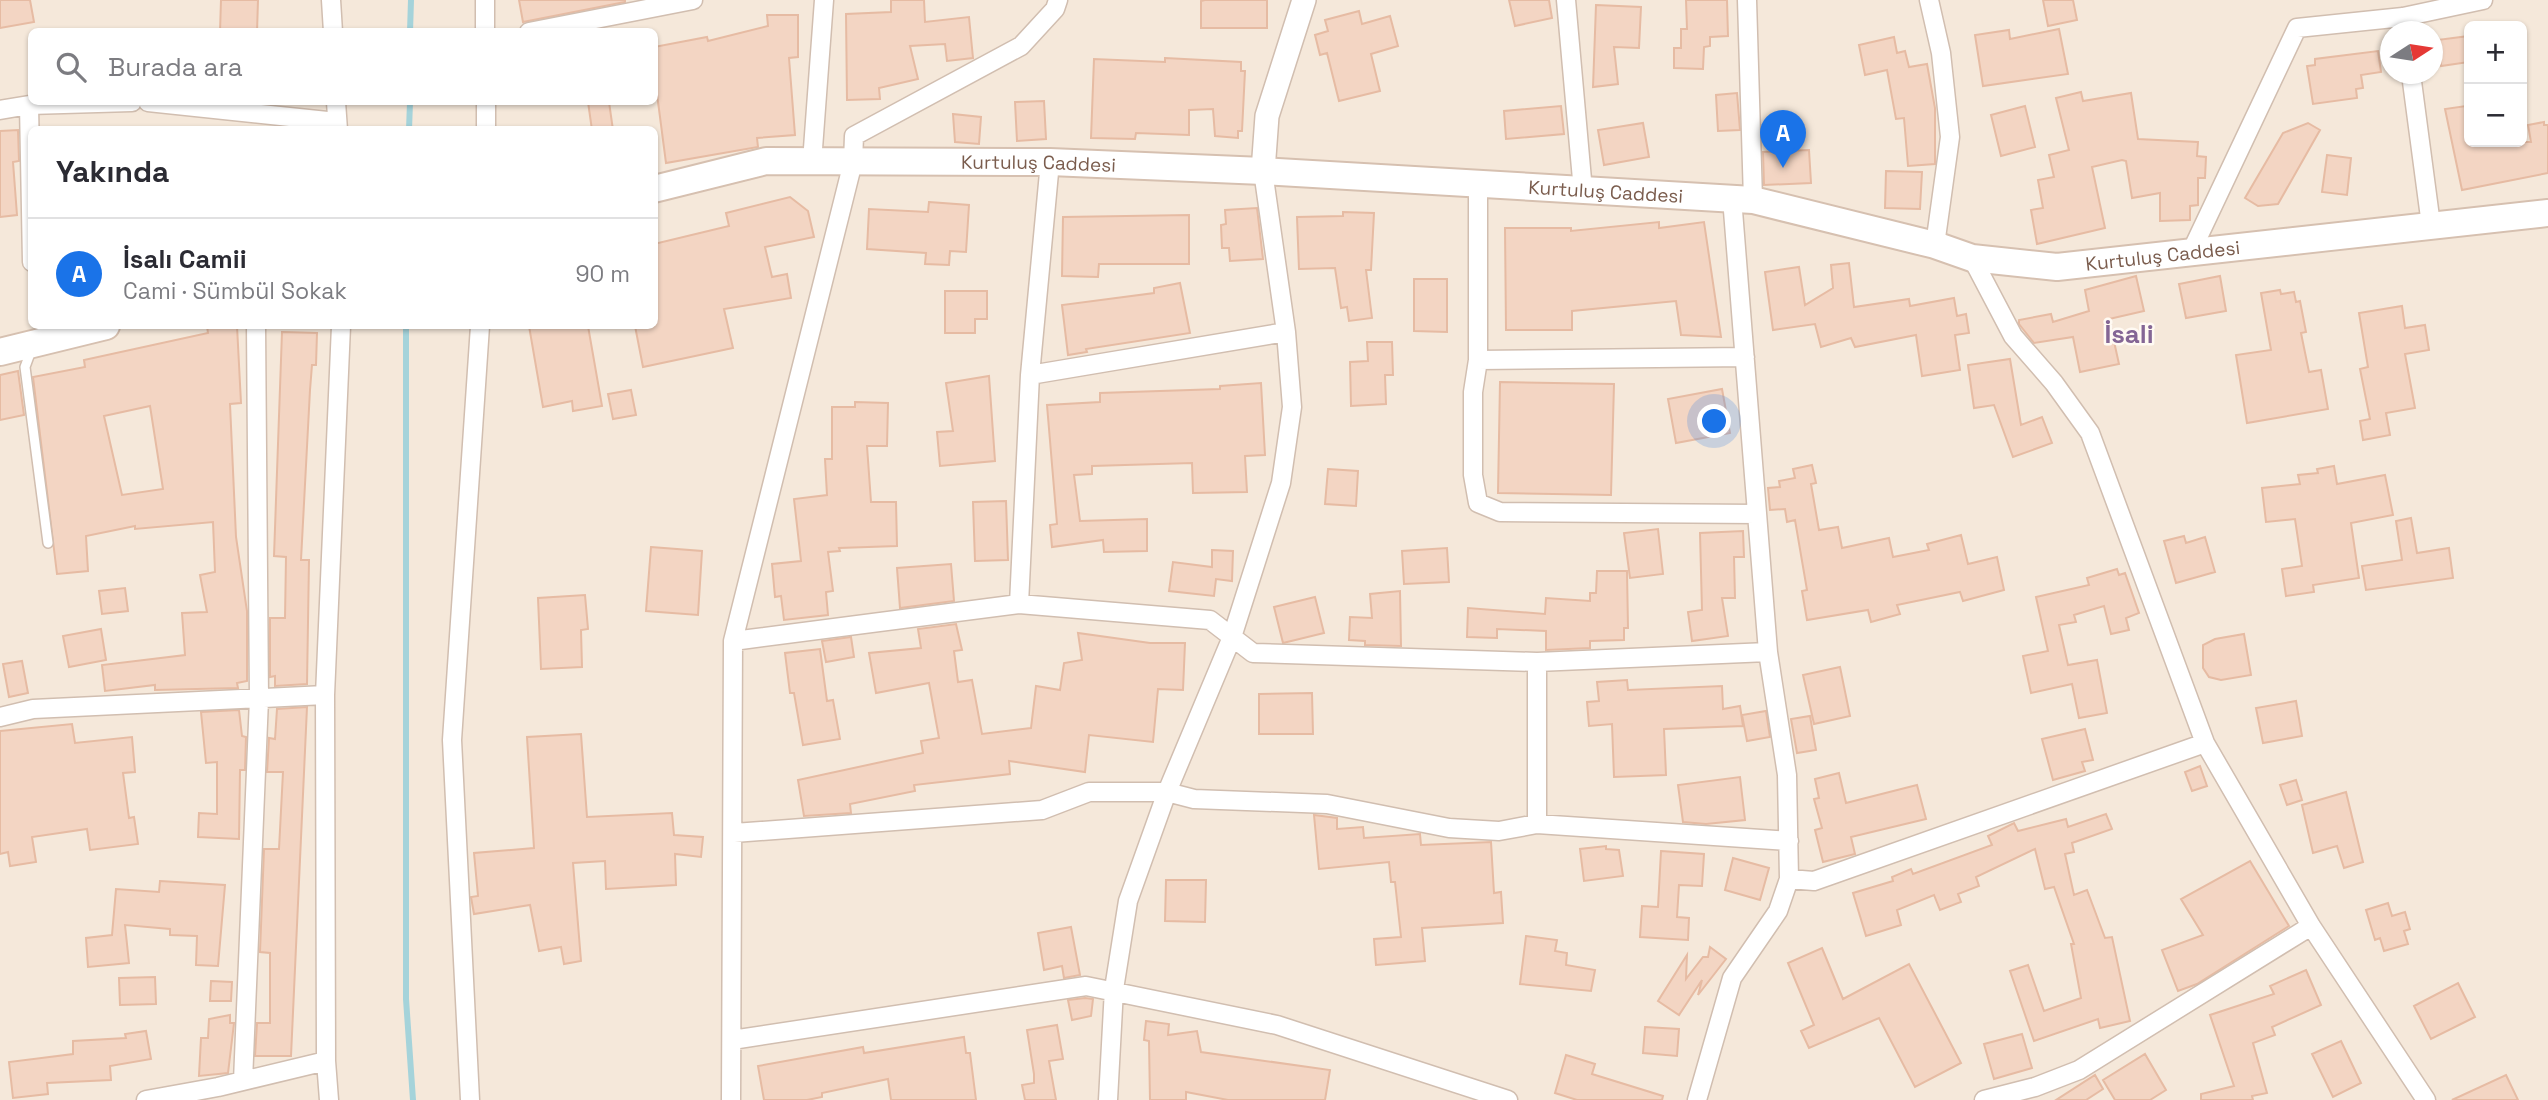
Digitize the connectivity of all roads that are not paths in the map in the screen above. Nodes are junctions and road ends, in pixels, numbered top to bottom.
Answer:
1 (331, 0) edge
2 (485, 0) edge
3 (694, 0) edge
4 (824, 0) edge
5 (1058, 0) edge
6 (1304, 0) edge
7 (1566, 0) edge
8 (1747, 0) edge
9 (1929, 0) edge
10 (2483, 0) edge
11 (2414, 21) edge
12 (2380, 25) edge
13 (332, 28) edge
14 (485, 28) edge
15 (550, 28) edge
16 (2412, 84) edge
17 (29, 105) joint
18 (172, 105) edge
19 (336, 105) edge
20 (485, 105) edge
21 (0, 110) edge
22 (29, 126) edge
23 (338, 126) edge
24 (486, 126) edge
25 (812, 162) junction
26 (853, 162) junction
27 (1050, 162) junction
28 (1263, 171) junction
29 (1478, 186) junction
30 (658, 188) edge
31 (1583, 191) junction
32 (1742, 199) junction
33 (2548, 213) edge
34 (2431, 225) junction
35 (1935, 245) junction
36 (2191, 252) junction
37 (1972, 258) junction
38 (82, 329) edge
39 (257, 329) edge
40 (341, 329) edge
41 (480, 329) edge
42 (1286, 332) junction
43 (33, 335) edge
44 (0, 352) edge
45 (1745, 357) junction
46 (1478, 360) junction
47 (1030, 376) junction
48 (1757, 514) junction
49 (48, 543) dead end
50 (1019, 604) junction
51 (1232, 637) junction
52 (733, 641) junction
53 (1768, 652) junction
54 (1537, 662) junction
55 (325, 695) junction
56 (260, 699) junction
57 (0, 717) edge
58 (2205, 743) junction
59 (1167, 792) junction
60 (1536, 824) junction
61 (734, 833) junction
62 (1789, 841) junction
63 (1789, 879) junction
64 (2311, 926) junction
65 (1114, 989) junction
66 (732, 1040) junction
67 (326, 1060) junction
68 (243, 1081) junction
69 (2039, 1093) edge
70 (192, 1096) edge
71 (146, 1100) edge
72 (329, 1100) edge
73 (470, 1100) edge
74 (731, 1100) edge
75 (1108, 1100) edge
76 (1508, 1100) edge
77 (1697, 1100) edge
78 (1984, 1100) edge
79 (2426, 1100) edge

1 - 13 street
2 - 14 street
3 - 15 street
4 - 25 street
5 - 26 street
6 - 28 street
7 - 31 street
8 - 32 street
9 - 35 street
10 - 11 street
12 - 36 street
16 - 34 street
17 - 21 street
17 - 22 street
18 - 23 street
19 - 23 street
20 - 24 street
25 - 26 main road, Kurtuluş Caddesi
25 - 30 main road, Kurtuluş Caddesi
26 - 27 main road, Kurtuluş Caddesi
26 - 52 street
27 - 28 main road, Kurtuluş Caddesi
27 - 47 street
28 - 29 main road, Kurtuluş Caddesi
28 - 42 street
29 - 31 main road, Kurtuluş Caddesi
29 - 46 street
31 - 32 main road, Kurtuluş Caddesi
32 - 35 main road, Kurtuluş Caddesi
32 - 45 street
33 - 34 main road, Kurtuluş Caddesi
34 - 36 main road, Kurtuluş Caddesi
35 - 37 main road, Kurtuluş Caddesi
36 - 37 main road, Kurtuluş Caddesi
37 - 58 street
38 - 43 main road
39 - 56 street
40 - 55 street
41 - 73 street
42 - 47 street
42 - 51 street
43 - 44 main road
43 - 49 lane
45 - 46 street
45 - 48 street
46 - 48 street
47 - 50 street
48 - 53 street
50 - 51 street
50 - 52 street
51 - 54 street
51 - 59 street
52 - 61 street
53 - 54 street
53 - 62 street
54 - 60 street
55 - 56 street
55 - 67 street
56 - 57 street
56 - 68 street
58 - 63 street
58 - 64 street
59 - 60 street
59 - 61 street
59 - 65 street
60 - 62 street
61 - 66 street
62 - 63 street
63 - 77 street
64 - 69 street
64 - 79 street
65 - 66 street
65 - 75 street
65 - 76 street
66 - 74 street
67 - 68 street
67 - 72 street
68 - 70 street
69 - 78 street
70 - 71 street

